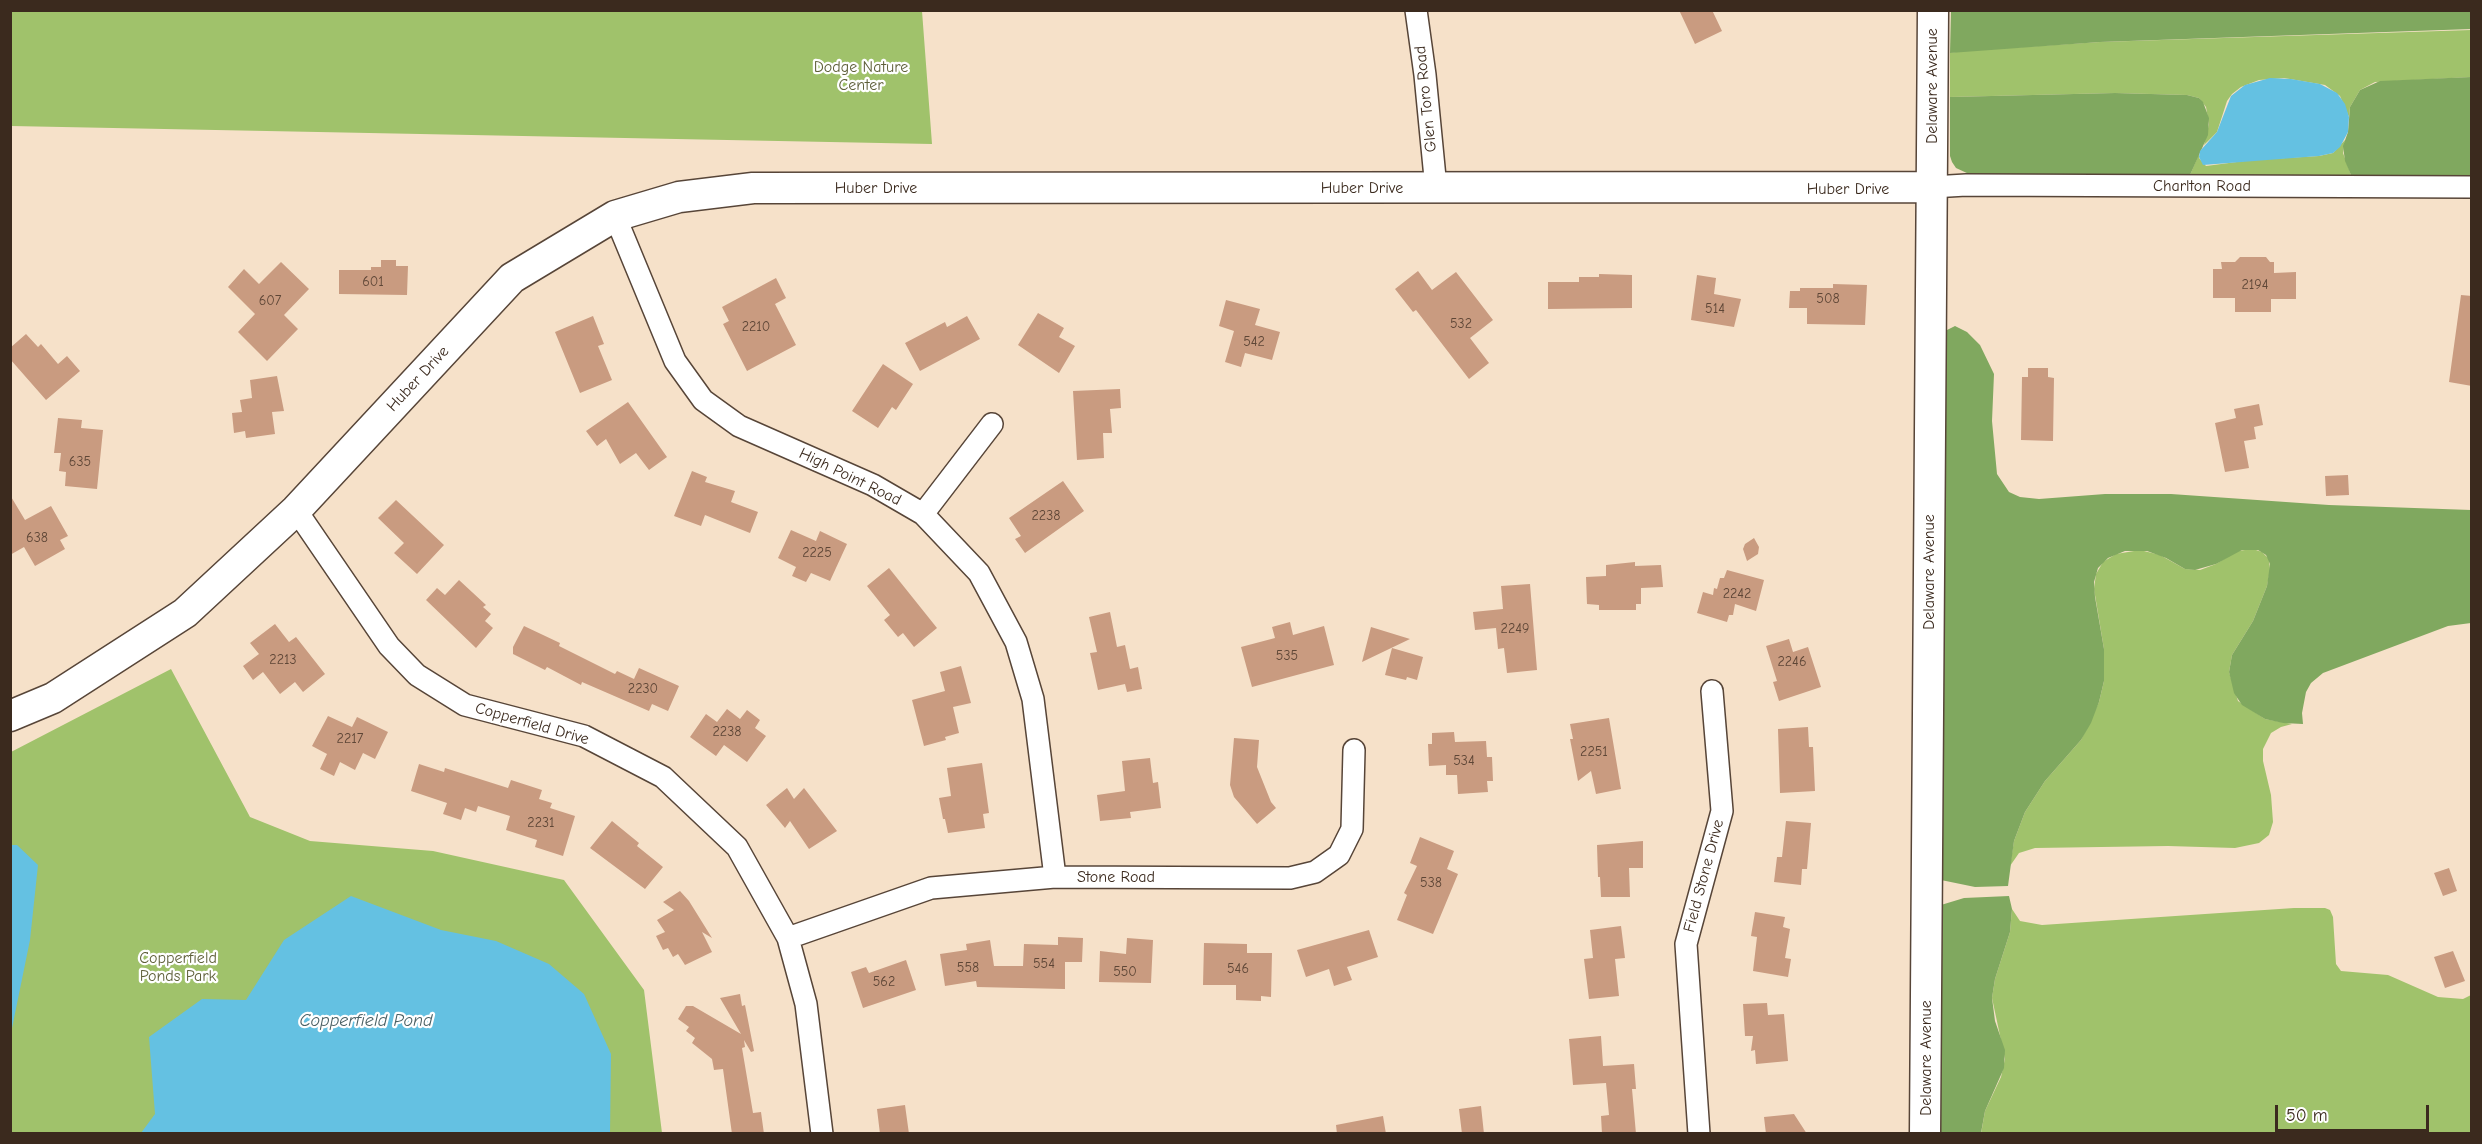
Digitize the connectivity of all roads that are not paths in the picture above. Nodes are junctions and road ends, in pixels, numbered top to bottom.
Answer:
1 (1416, 10) edge
2 (1933, 10) edge
3 (1932, 187) junction
4 (2472, 187) edge
5 (1436, 188) junction
6 (615, 216) junction
7 (992, 424) dead end
8 (296, 510) junction
9 (922, 514) junction
10 (1712, 691) dead end
11 (10, 716) edge
12 (1354, 750) dead end
13 (1055, 877) junction
14 (788, 938) junction
15 (822, 1134) edge
16 (1700, 1134) edge
17 (1925, 1134) edge

1 - 5 street, Glen Toro Road
2 - 3 street, Delaware Avenue
3 - 4 street, Charlton Road
3 - 5 street, Huber Drive
3 - 17 street, Delaware Avenue
5 - 6 street, Huber Drive
6 - 8 street, Huber Drive
6 - 9 street, High Point Road
7 - 9 street
8 - 11 street, Huber Drive
8 - 14 street, Copperfield Drive
9 - 13 street, High Point Road
10 - 16 street, Field Stone Drive
12 - 13 street, Stone Road
13 - 14 street, Stone Road
14 - 15 street, Copperfield Drive

